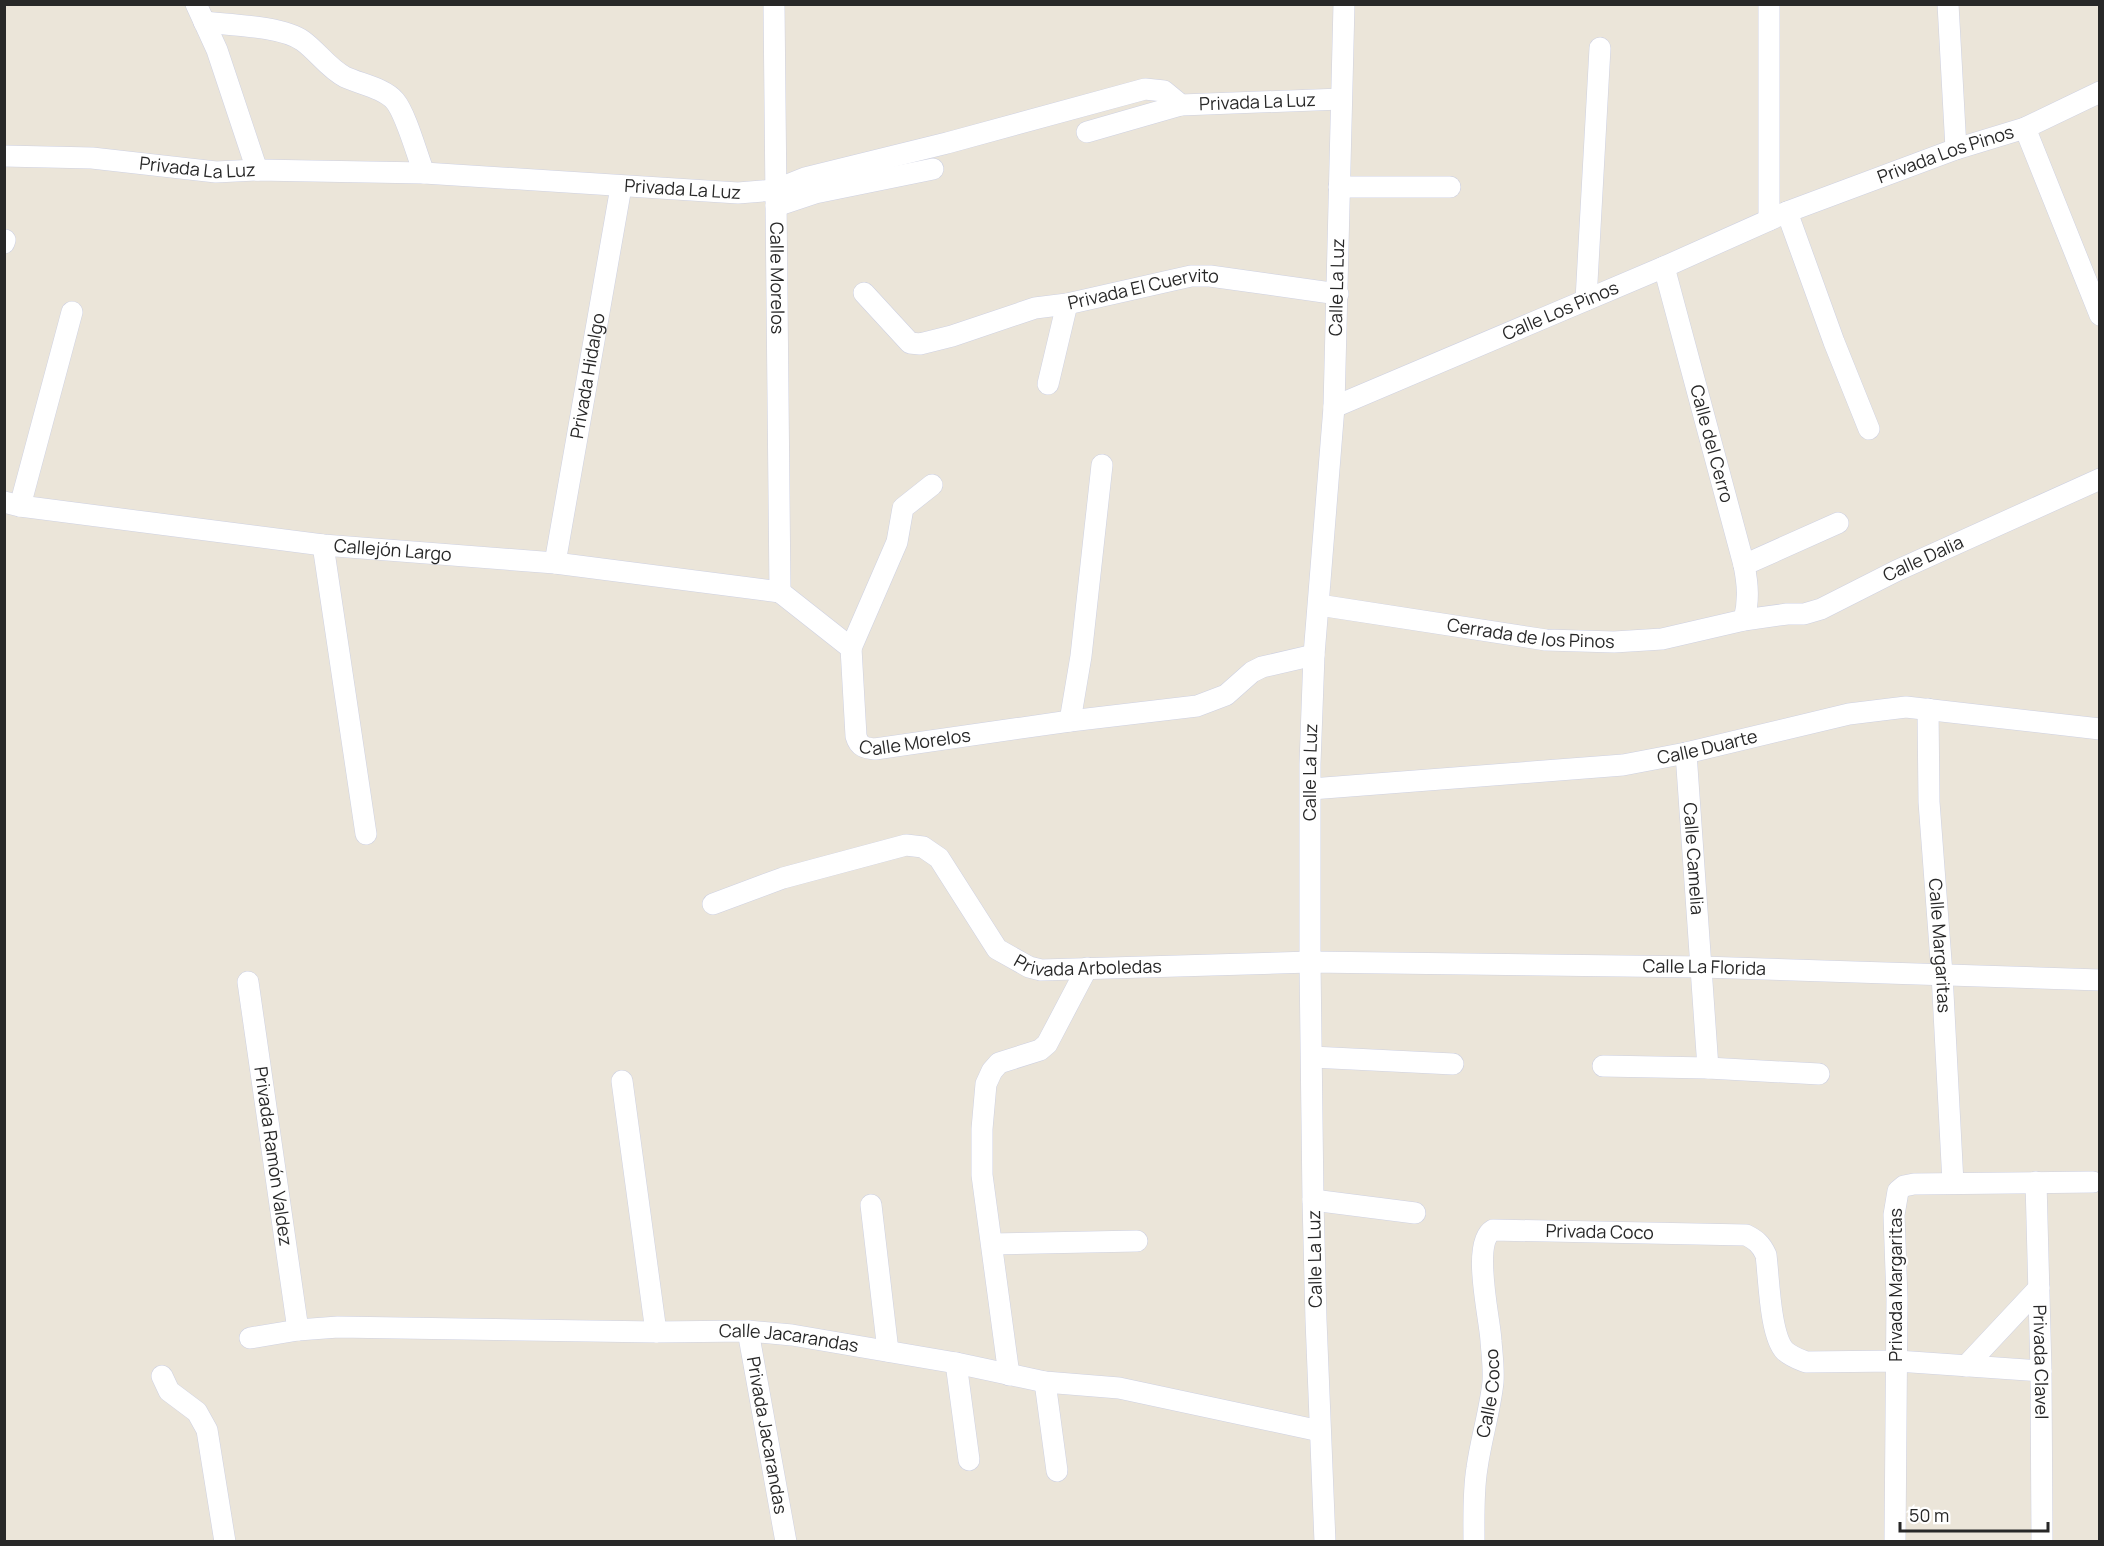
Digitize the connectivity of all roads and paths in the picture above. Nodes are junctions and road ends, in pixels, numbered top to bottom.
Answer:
1 (774, 4) edge
2 (1344, 4) edge
3 (1769, 4) edge
4 (1948, 4) edge
5 (200, 14) edge
6 (1600, 48) dead end
7 (2100, 92) edge
8 (1341, 99) junction
9 (1181, 105) junction
10 (2025, 128) junction
11 (1087, 132) dead end
12 (1956, 149) junction
13 (4, 156) edge
14 (933, 169) dead end
15 (257, 170) junction
16 (424, 173) junction
17 (621, 187) junction
18 (1339, 187) junction
19 (1450, 187) dead end
20 (776, 198) junction
21 (1778, 216) junction
22 (1664, 267) junction
23 (864, 293) dead end
24 (1338, 294) junction
25 (1586, 300) junction
26 (1067, 304) junction
27 (72, 312) dead end
28 (2100, 315) edge
29 (1048, 384) dead end
30 (1334, 407) junction
31 (1869, 429) dead end
32 (1102, 465) dead end
33 (2100, 479) edge
34 (932, 485) dead end
35 (12, 504) edge
36 (1838, 523) dead end
37 (323, 545) junction
38 (555, 563) junction
39 (1744, 565) junction
40 (780, 592) junction
41 (1319, 604) junction
42 (1744, 620) junction
43 (851, 648) junction
44 (1314, 655) junction
45 (1928, 709) junction
46 (1070, 721) junction
47 (2100, 729) edge
48 (1686, 753) junction
49 (1311, 789) junction
50 (366, 834) dead end
51 (713, 904) dead end
52 (1310, 962) junction
53 (1702, 967) junction
54 (1087, 968) junction
55 (1942, 974) junction
56 (2100, 980) edge
57 (248, 982) dead end
58 (1312, 1057) junction
59 (1453, 1064) dead end
60 (1603, 1066) dead end
61 (1708, 1068) junction
62 (1819, 1074) dead end
63 (622, 1081) dead end
64 (2036, 1182) junction
65 (2093, 1182) dead end
66 (1953, 1183) junction
67 (1313, 1200) junction
68 (871, 1205) dead end
69 (1415, 1213) dead end
70 (1137, 1240) dead end
71 (992, 1244) junction
72 (1484, 1245) joint
73 (2038, 1288) junction
74 (298, 1330) junction
75 (748, 1331) junction
76 (656, 1332) junction
77 (250, 1338) dead end
78 (888, 1351) junction
79 (1897, 1361) junction
80 (956, 1363) junction
81 (1966, 1366) junction
82 (2041, 1371) junction
83 (1009, 1375) junction
84 (162, 1376) dead end
85 (1045, 1382) junction
86 (1320, 1431) junction
87 (969, 1460) dead end
88 (1057, 1471) dead end
89 (225, 1542) edge
90 (786, 1542) edge
91 (1325, 1542) edge
92 (1474, 1542) edge
93 (1895, 1542) edge
94 (2042, 1542) edge

1 - 20 street, Calle Morelos
2 - 8 street, Calle La Luz
3 - 21 street
4 - 12 street
5 - 15 street
5 - 16 street
6 - 25 street
7 - 10 street, Privada Los Pinos
8 - 9 street, Privada La Luz
8 - 18 street, Calle La Luz
9 - 11 street
9 - 20 street, Privada La Luz
10 - 12 street, Privada Los Pinos
10 - 28 street
12 - 21 street, Privada Los Pinos
13 - 15 street, Privada La Luz
14 - 20 street
15 - 16 street, Privada La Luz
16 - 17 street, Privada La Luz
17 - 20 street, Privada La Luz
17 - 38 street, Privada Hidalgo
18 - 19 street
18 - 24 street, Calle La Luz
20 - 40 street, Calle Morelos
21 - 22 street, Calle Los Pinos
21 - 31 street
22 - 25 street, Calle Los Pinos
22 - 39 street, Calle del Cerro
23 - 26 street, Privada El Cuervito
24 - 26 street, Privada El Cuervito
24 - 30 street, Calle La Luz
25 - 30 street, Calle Los Pinos
26 - 29 street
27 - 35 street
30 - 41 street, Calle La Luz
32 - 46 street
33 - 42 street, Calle Dalia
34 - 43 street
35 - 37 street, Callejón Largo
36 - 39 street
37 - 38 street, Callejón Largo
37 - 50 street
38 - 40 street, Callejón Largo
39 - 42 street, Calle del Cerro
40 - 43 street
41 - 42 street, Cerrada de los Pinos
41 - 44 street, Calle La Luz
43 - 46 street, Calle Morelos
44 - 46 street, Calle Morelos
44 - 49 street, Calle La Luz
45 - 47 street, Calle Duarte
45 - 48 street, Calle Duarte
45 - 55 street, Calle Margaritas
48 - 49 street, Calle Duarte
48 - 53 street, Calle Camelia
49 - 52 street, Calle La Luz
51 - 54 street, Privada Arboledas
52 - 53 street, Calle La Florida
52 - 54 street, Privada Arboledas
52 - 58 street, Calle La Luz
53 - 55 street, Calle La Florida
53 - 61 street, Calle Camelia
54 - 71 street
55 - 56 street, Calle La Florida
55 - 66 street, Calle Margaritas
57 - 74 street, Privada Ramón Valdez
58 - 59 street
58 - 67 street, Calle La Luz
60 - 61 street
61 - 62 street
63 - 76 street
64 - 65 street, Privada Margaritas
64 - 66 street, Privada Margaritas
64 - 73 street, Privada Clavel
66 - 79 street, Privada Margaritas
67 - 69 street
67 - 86 street, Calle La Luz
68 - 78 street
70 - 71 street
71 - 83 street
72 - 79 street, Privada Coco
72 - 92 street, Calle Coco
73 - 81 street
73 - 82 street, Privada Clavel
74 - 76 street, Calle Jacarandas
74 - 77 street, Calle Jacarandas
75 - 76 street, Calle Jacarandas
75 - 78 street, Calle Jacarandas
75 - 90 street, Privada Jacarandas
78 - 80 street, Calle Jacarandas
79 - 81 street
79 - 93 street, Privada Margaritas
80 - 83 street, Calle Jacarandas
80 - 87 street
81 - 82 street
82 - 94 street, Privada Clavel
83 - 85 street, Calle Jacarandas
84 - 89 street
85 - 86 street, Calle Jacarandas
85 - 88 street
86 - 91 street, Calle La Luz

